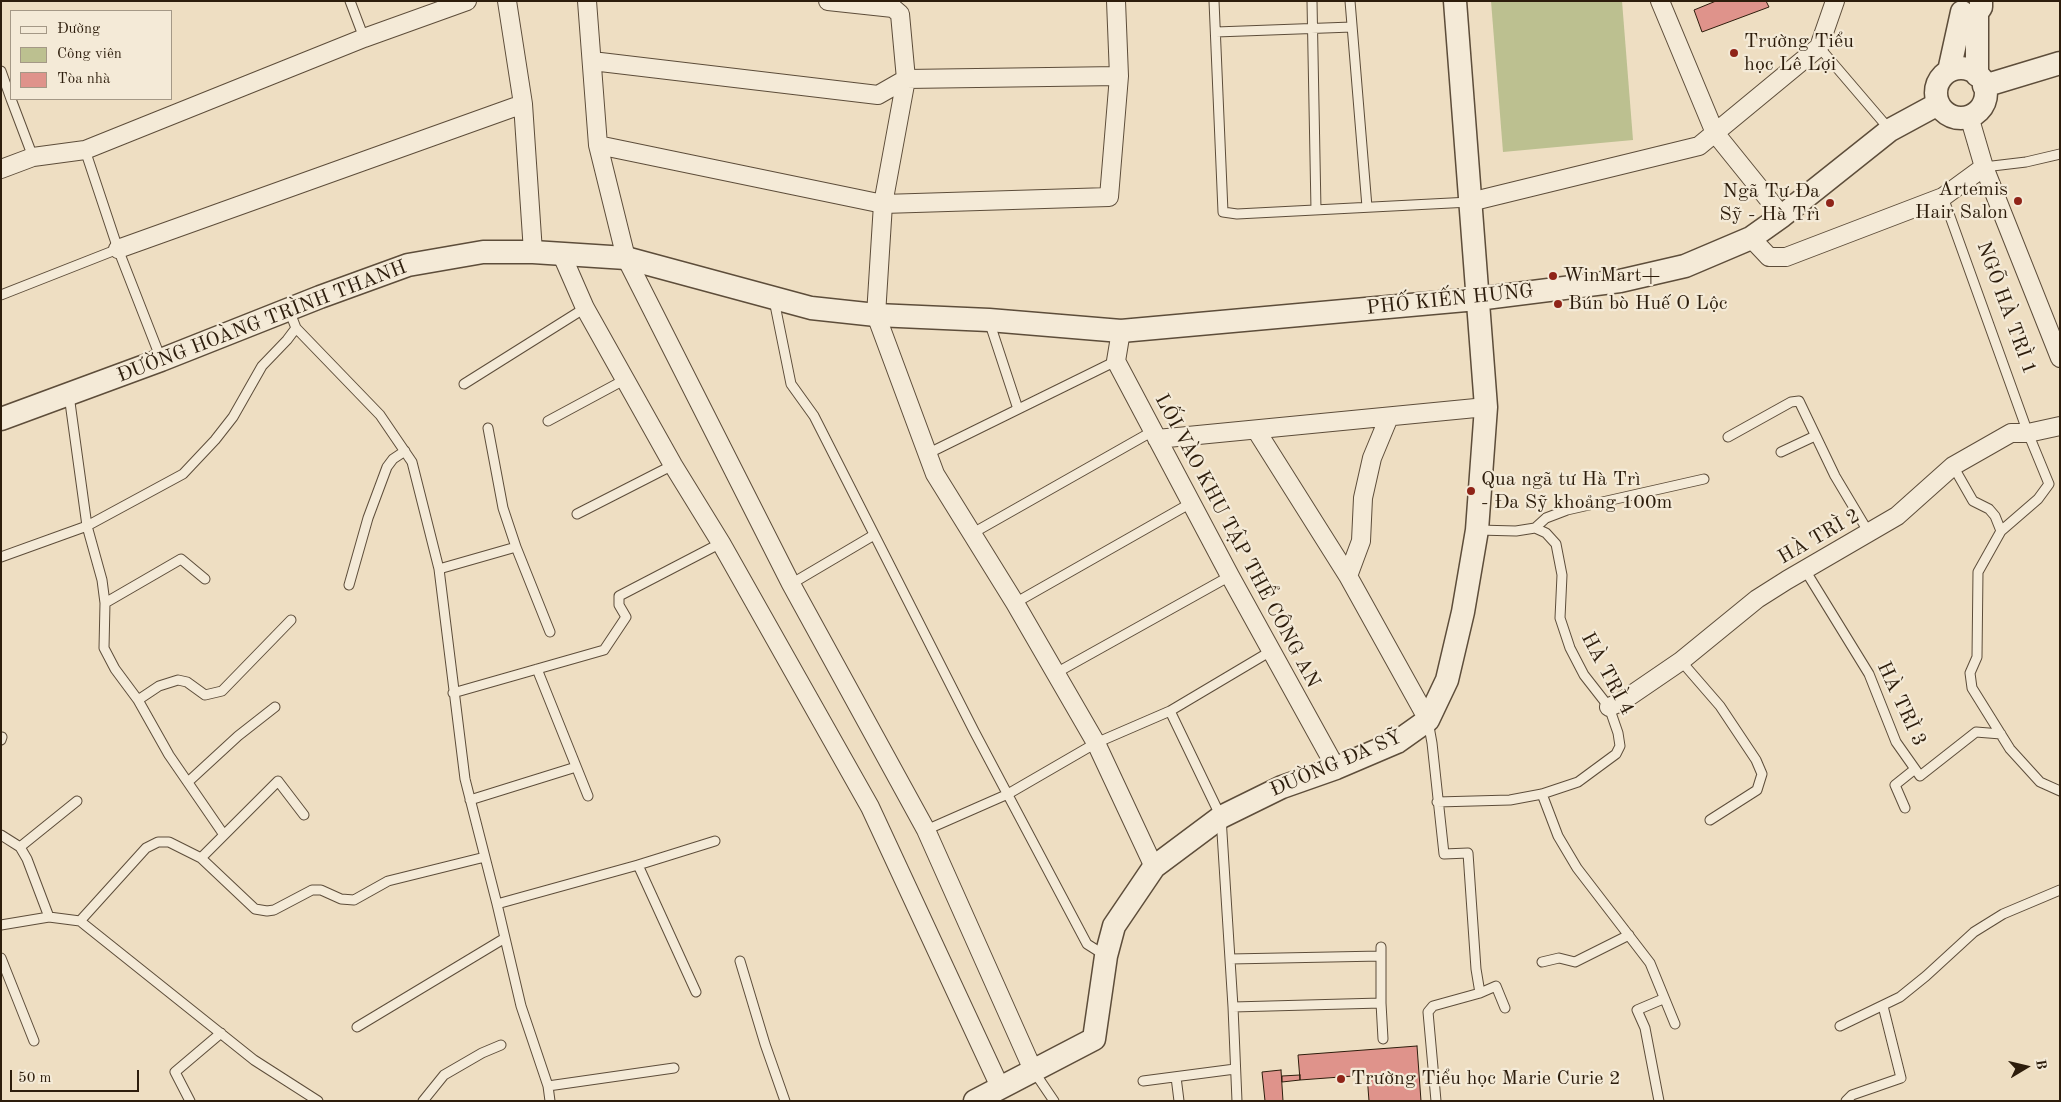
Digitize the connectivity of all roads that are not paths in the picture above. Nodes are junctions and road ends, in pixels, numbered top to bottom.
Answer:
1 (350, 1) edge
2 (467, 1) edge
3 (507, 1) edge
4 (587, 1) edge
5 (828, 1) edge
6 (1116, 1) edge
7 (1214, 1) edge
8 (1312, 1) edge
9 (1350, 1) edge
10 (1455, 1) edge
11 (1660, 1) edge
12 (1835, 1) edge
13 (897, 5) edge
14 (1970, 7) edge
15 (1352, 27) junction
16 (1312, 29) junction
17 (1216, 32) junction
18 (364, 38) junction
19 (1819, 47) junction
20 (592, 61) junction
21 (2060, 63) edge
22 (1949, 71) junction
23 (1, 72) edge
24 (1119, 76) junction
25 (906, 79) junction
26 (1981, 80) junction
27 (10, 96) edge
28 (11, 100) edge
29 (523, 104) junction
30 (1938, 104) junction
31 (1969, 116) junction
32 (1890, 130) junction
33 (1715, 133) junction
34 (598, 145) junction
35 (85, 150) junction
36 (2060, 154) edge
37 (33, 157) junction
38 (1984, 167) junction
39 (1, 169) edge
40 (1943, 197) junction
41 (1470, 202) junction
42 (883, 204) junction
43 (1367, 207) junction
44 (1316, 210) junction
45 (1782, 216) junction
46 (1751, 238) junction
47 (118, 249) junction
48 (533, 252) junction
49 (561, 254) junction
50 (626, 258) junction
51 (1, 295) edge
52 (774, 299) junction
53 (1477, 299) junction
54 (586, 308) junction
55 (876, 315) junction
56 (292, 318) junction
57 (989, 320) junction
58 (1121, 331) junction
59 (2060, 358) edge
60 (161, 360) junction
61 (1116, 361) junction
62 (626, 379) junction
63 (464, 384) dead end
64 (69, 394) junction
65 (1486, 408) junction
66 (1018, 409) junction
67 (1389, 417) junction
68 (1, 419) edge
69 (548, 421) dead end
70 (2060, 426) edge
71 (488, 428) dead end
72 (1256, 430) junction
73 (2028, 433) junction
74 (1155, 435) junction
75 (1815, 436) junction
76 (1728, 437) dead end
77 (405, 451) junction
78 (1781, 452) dead end
79 (927, 454) junction
80 (673, 465) junction
81 (1953, 466) junction
82 (1704, 479) dead end
83 (1191, 503) junction
84 (577, 514) dead end
85 (87, 526) junction
86 (1535, 528) junction
87 (1477, 530) junction
88 (2001, 531) junction
89 (973, 533) junction
90 (1868, 533) junction
91 (874, 535) junction
92 (721, 543) junction
93 (516, 547) junction
94 (1, 557) edge
95 (439, 569) junction
96 (1805, 570) junction
97 (1230, 576) junction
98 (1348, 576) junction
99 (205, 579) dead end
100 (791, 584) junction
101 (349, 585) dead end
102 (105, 603) junction
103 (1015, 603) junction
104 (291, 620) dead end
105 (550, 632) dead end
106 (1271, 651) junction
107 (1681, 661) junction
108 (537, 669) junction
109 (1056, 673) junction
110 (453, 694) junction
111 (138, 700) junction
112 (275, 708) dead end
113 (1609, 708) junction
114 (1170, 712) junction
115 (1428, 720) junction
116 (2001, 734) junction
117 (1096, 743) junction
118 (576, 766) junction
119 (1336, 768) junction
120 (1915, 769) junction
121 (188, 782) junction
122 (2060, 791) edge
123 (1008, 794) junction
124 (1542, 794) junction
125 (588, 796) dead end
126 (470, 800) junction
127 (77, 801) dead end
128 (1437, 802) junction
129 (1906, 808) dead end
130 (304, 815) dead end
131 (1221, 817) junction
132 (1710, 820) dead end
133 (926, 830) junction
134 (1, 834) edge
135 (224, 835) junction
136 (714, 841) dead end
137 (20, 848) junction
138 (485, 857) junction
139 (200, 858) junction
140 (638, 865) junction
141 (1154, 867) junction
142 (2060, 890) edge
143 (497, 904) junction
144 (49, 917) junction
145 (80, 921) junction
146 (1, 925) edge
147 (1629, 935) junction
148 (505, 938) junction
149 (1106, 956) junction
150 (1, 958) edge
151 (1230, 959) junction
152 (740, 961) dead end
153 (1542, 962) dead end
154 (696, 992) dead end
155 (1480, 993) junction
156 (1663, 999) junction
157 (1381, 1003) junction
158 (1883, 1006) junction
159 (1233, 1007) junction
160 (1505, 1008) dead end
161 (1675, 1024) dead end
162 (1840, 1026) dead end
163 (357, 1028) dead end
164 (221, 1033) junction
165 (1383, 1038) dead end
166 (34, 1041) dead end
167 (502, 1045) dead end
168 (674, 1068) dead end
169 (1235, 1069) junction
170 (1033, 1070) junction
171 (1176, 1077) junction
172 (1143, 1081) dead end
173 (548, 1086) junction
174 (1000, 1087) junction
175 (190, 1101) edge
176 (318, 1101) edge
177 (423, 1101) edge
178 (550, 1101) edge
179 (785, 1101) edge
180 (975, 1101) edge
181 (1054, 1101) edge
182 (1179, 1101) edge
183 (1237, 1101) edge
184 (1436, 1101) edge
185 (1660, 1101) edge
186 (1846, 1101) edge

1 - 18 lane
2 - 18 street
3 - 29 street
4 - 20 street
5 - 13 street
6 - 24 street
7 - 17 lane
8 - 16 lane
9 - 15 lane
10 - 41 street, ĐƯỜNG ĐA SỸ
11 - 33 street
12 - 19 street
13 - 25 street
14 - 22 street
14 - 26 street
15 - 16 lane
15 - 43 lane
16 - 17 lane
16 - 44 lane
17 - 44 lane
18 - 35 street
19 - 32 lane
19 - 33 street
20 - 25 street
20 - 34 street
21 - 26 street
22 - 26 street
22 - 30 street
23 - 27 lane
24 - 25 street
24 - 42 street
25 - 42 street
26 - 31 street
28 - 37 lane
29 - 47 street
29 - 48 street
30 - 31 street
30 - 32 street, PHỐ KIẾN HƯNG
31 - 38 street, NGÕ HÀ TRÌ 1
32 - 45 street, PHỐ KIẾN HƯNG
33 - 41 street
33 - 45 street
34 - 42 street
34 - 50 street
35 - 37 street
35 - 47 lane
36 - 38 lane
37 - 39 street
38 - 40 street
38 - 59 street, NGÕ HÀ TRÌ 1
40 - 46 street
40 - 73 lane, NGÕ HÀ TRÌ 1
41 - 43 lane
41 - 53 street, ĐƯỜNG ĐA SỸ
42 - 55 street
43 - 44 lane
45 - 46 street, PHỐ KIẾN HƯNG
46 - 53 street, PHỐ KIẾN HƯNG
47 - 51 lane
47 - 60 lane
48 - 49 street, ĐƯỜNG HOÀNG TRÌNH THANH
48 - 56 street, ĐƯỜNG HOÀNG TRÌNH THANH
49 - 50 street, ĐƯỜNG HOÀNG TRÌNH THANH
49 - 54 street
50 - 52 street, ĐƯỜNG HOÀNG TRÌNH THANH
50 - 100 street
52 - 55 street, ĐƯỜNG HOÀNG TRÌNH THANH
52 - 91 lane
53 - 58 street, PHỐ KIẾN HƯNG
53 - 65 street, ĐƯỜNG ĐA SỸ
54 - 62 street
54 - 63 lane
55 - 57 street, ĐƯỜNG HOÀNG TRÌNH THANH
55 - 79 street
56 - 60 street, ĐƯỜNG HOÀNG TRÌNH THANH
56 - 77 lane
56 - 85 lane
57 - 58 street, ĐƯỜNG HOÀNG TRÌNH THANH
57 - 66 lane
58 - 61 street
60 - 64 street, ĐƯỜNG HOÀNG TRÌNH THANH
61 - 66 lane
61 - 74 street, LỐI VÀO KHU TẬP THỂ CÔNG AN
62 - 69 lane
62 - 80 street
64 - 68 street, ĐƯỜNG HOÀNG TRÌNH THANH
64 - 85 lane
65 - 67 street
65 - 87 street, ĐƯỜNG ĐA SỸ
66 - 79 lane
67 - 72 street
67 - 98 street
70 - 73 street, HÀ TRÌ 2
71 - 93 lane
72 - 74 street
72 - 98 street
73 - 81 street, HÀ TRÌ 2
73 - 88 lane, NGÕ HÀ TRÌ 1
74 - 83 street, LỐI VÀO KHU TẬP THỂ CÔNG AN
74 - 89 lane
75 - 76 lane
75 - 78 lane
75 - 90 lane
77 - 95 lane
77 - 101 lane
79 - 89 street
80 - 84 lane
80 - 92 street
81 - 88 lane
81 - 90 street, HÀ TRÌ 2
82 - 86 lane
83 - 97 street, LỐI VÀO KHU TẬP THỂ CÔNG AN
83 - 103 lane
85 - 94 lane
85 - 102 lane
86 - 87 lane
86 - 113 lane, HÀ TRÌ 4
87 - 115 street, ĐƯỜNG ĐA SỸ
88 - 116 lane
89 - 103 street
90 - 96 street, HÀ TRÌ 2
91 - 100 lane
91 - 123 lane
92 - 108 lane
92 - 174 street
93 - 95 lane
93 - 105 lane
95 - 110 lane
96 - 107 street, HÀ TRÌ 2
96 - 120 lane, HÀ TRÌ 3
97 - 106 street, LỐI VÀO KHU TẬP THỂ CÔNG AN
97 - 109 lane
98 - 115 street
99 - 102 lane
100 - 133 street
102 - 111 lane
103 - 109 street
104 - 111 lane
106 - 114 lane
106 - 119 street, LỐI VÀO KHU TẬP THỂ CÔNG AN
107 - 113 street, HÀ TRÌ 2
107 - 132 lane
108 - 110 lane
108 - 118 lane
109 - 117 street
110 - 126 lane
111 - 121 lane
112 - 121 lane
113 - 124 lane, HÀ TRÌ 4
114 - 117 lane
114 - 131 lane
115 - 119 street, ĐƯỜNG ĐA SỸ
115 - 128 lane
116 - 120 lane, HÀ TRÌ 3
116 - 122 lane
117 - 123 lane
117 - 141 street
118 - 125 lane
118 - 126 lane
119 - 131 street, ĐƯỜNG ĐA SỸ
120 - 129 lane
121 - 135 lane
123 - 133 lane
123 - 149 lane
124 - 128 lane, HÀ TRÌ 4
124 - 147 lane
126 - 138 lane
127 - 137 lane
128 - 155 lane
130 - 135 lane
131 - 141 street, ĐƯỜNG ĐA SỸ
131 - 151 lane
133 - 170 street
134 - 137 lane
135 - 139 lane
136 - 140 lane
137 - 144 lane
138 - 139 lane
138 - 143 lane
139 - 145 lane
140 - 143 lane
140 - 154 lane
141 - 149 street, ĐƯỜNG ĐA SỸ
142 - 158 lane
143 - 148 lane
144 - 145 lane
144 - 146 lane
145 - 164 lane
147 - 153 lane
147 - 156 lane
148 - 163 lane
148 - 173 lane
149 - 170 street, ĐƯỜNG ĐA SỸ
150 - 166 lane
151 - 157 lane
151 - 159 lane
152 - 179 lane
155 - 160 lane
155 - 184 lane
156 - 161 lane
156 - 185 lane
157 - 159 lane
157 - 165 lane
158 - 162 lane
158 - 186 lane
159 - 169 lane
164 - 175 lane
164 - 176 lane
167 - 177 lane
168 - 173 lane
169 - 171 lane
169 - 183 lane
170 - 174 street, ĐƯỜNG ĐA SỸ
170 - 181 lane
171 - 172 lane
171 - 182 lane
173 - 178 lane
174 - 180 street, ĐƯỜNG ĐA SỸ

